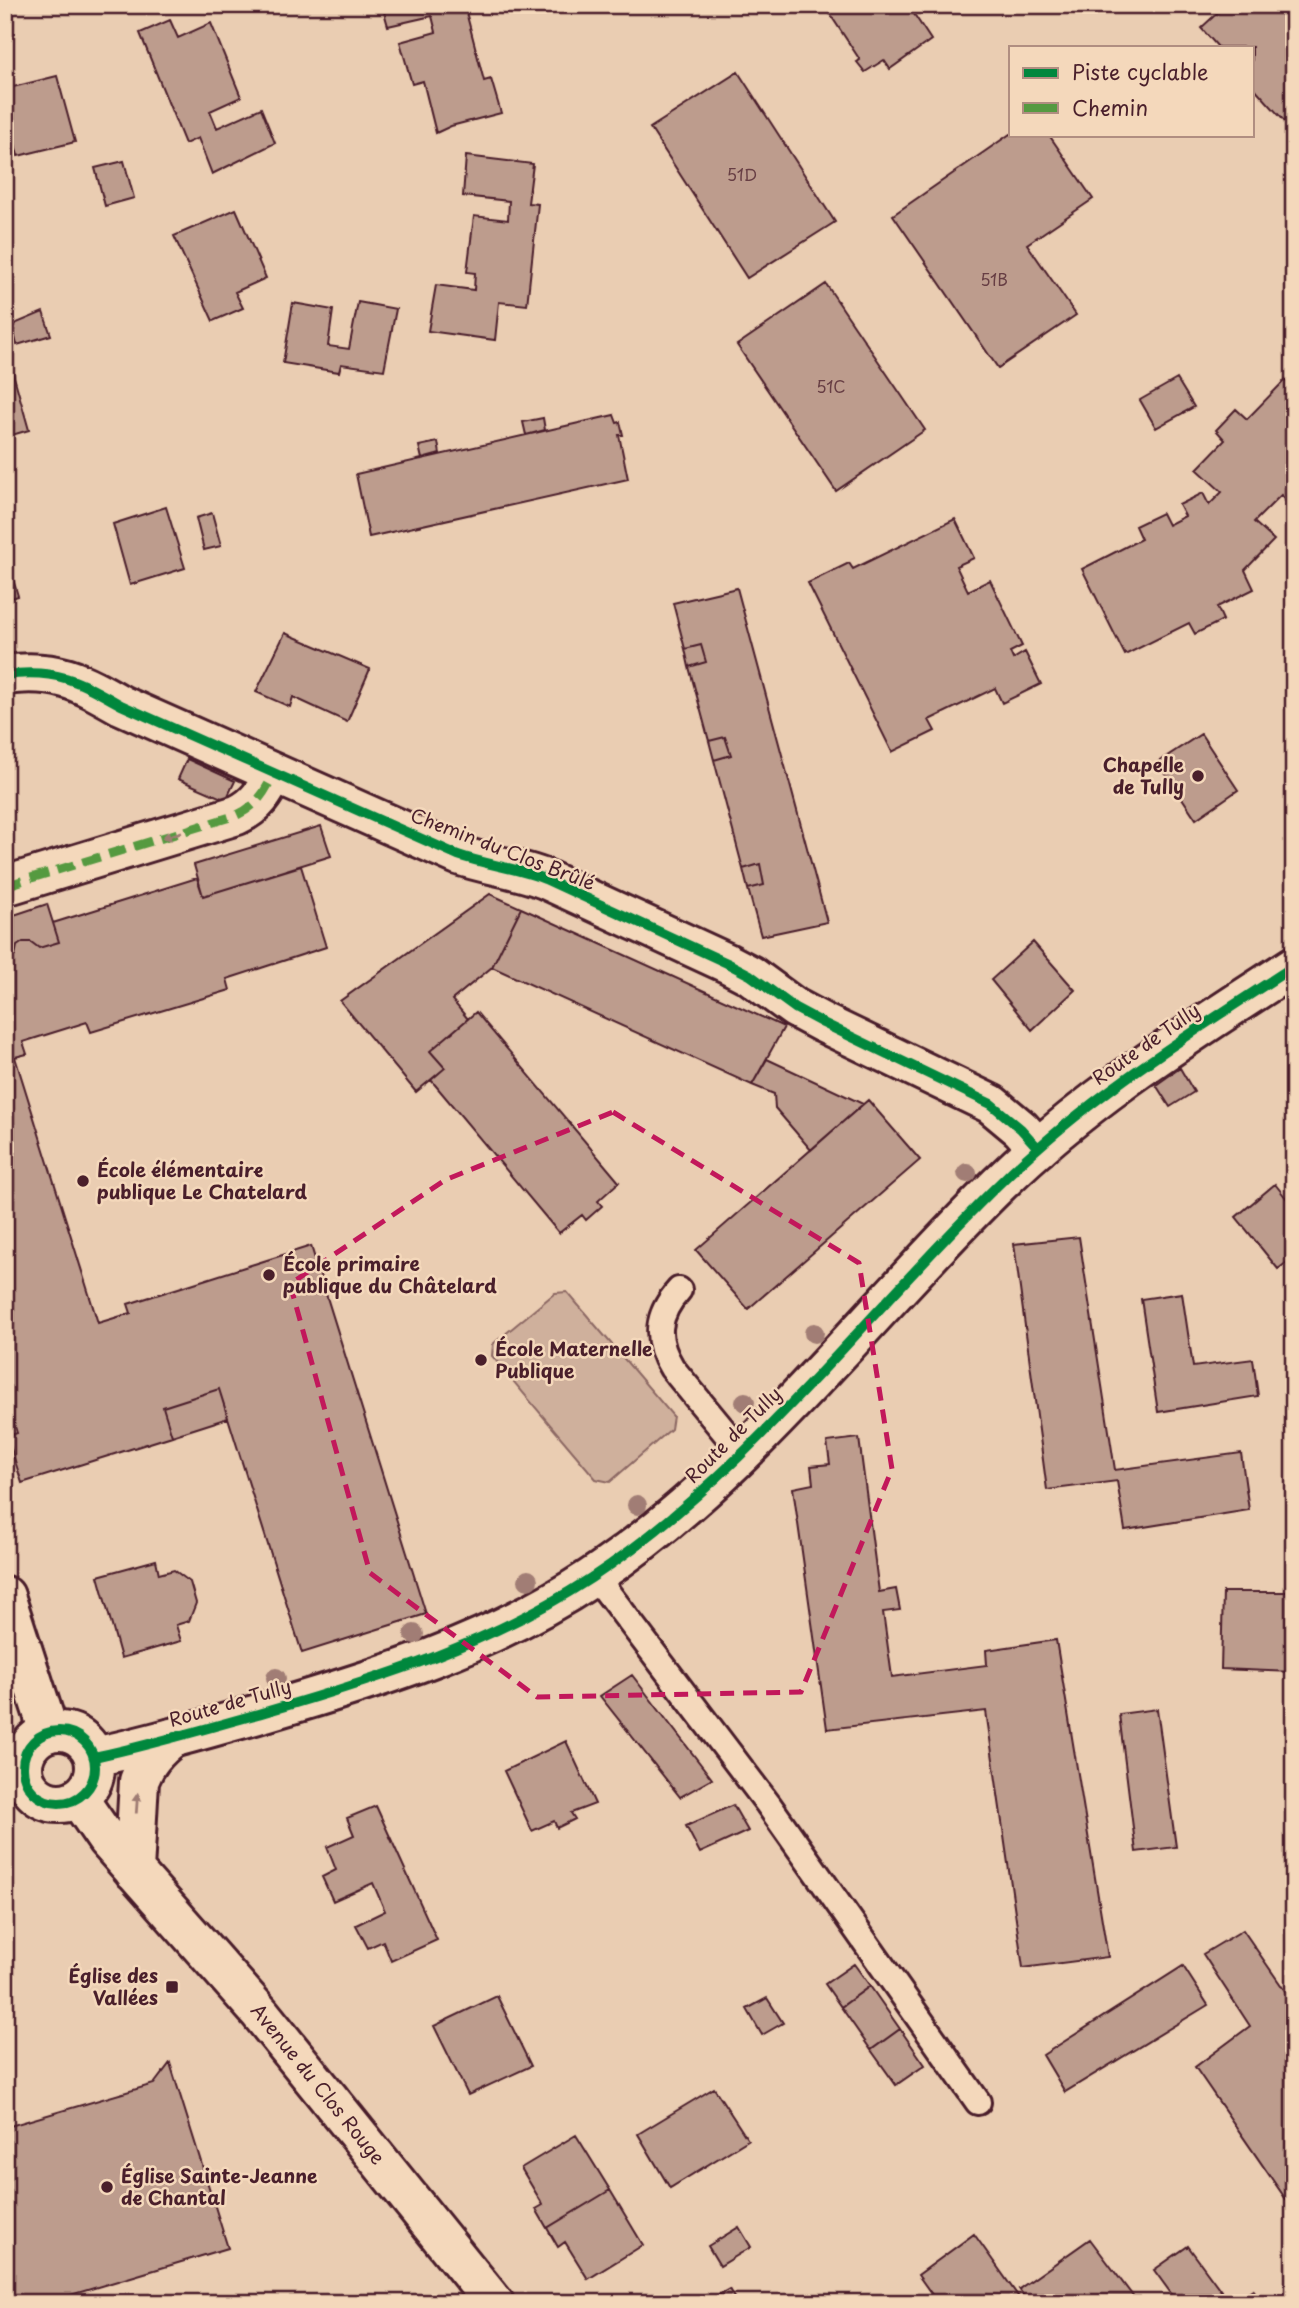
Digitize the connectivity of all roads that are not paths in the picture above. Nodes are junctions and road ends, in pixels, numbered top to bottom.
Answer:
1 (5, 675) edge
2 (274, 773) junction
3 (5, 886) edge
4 (1294, 966) edge
5 (1038, 1148) junction
6 (679, 1290) dead end
7 (742, 1453) junction
8 (595, 1576) junction
9 (5, 1596) edge
10 (49, 1732) junction
11 (172, 1738) junction
12 (94, 1757) junction
13 (14, 1774) edge
14 (78, 1798) junction
15 (134, 1871) junction
16 (978, 2102) dead end
17 (494, 2303) edge

1 - 2 street, Chemin du Clos Brûlé
2 -> 3 street
2 - 5 street, Chemin du Clos Brûlé
4 - 5 street, Route de Tully
5 - 7 street, Route de Tully
6 - 7 lane
7 - 8 street, Route de Tully
8 - 11 street, Route de Tully
8 - 16 lane
9 - 10 street
10 - 12 street
10 - 13 street
11 - 12 street, Route de Tully
15 -> 11 street
12 - 14 street
13 - 14 street
14 - 15 street, Avenue du Clos Rouge
15 - 17 street, Avenue du Clos Rouge

